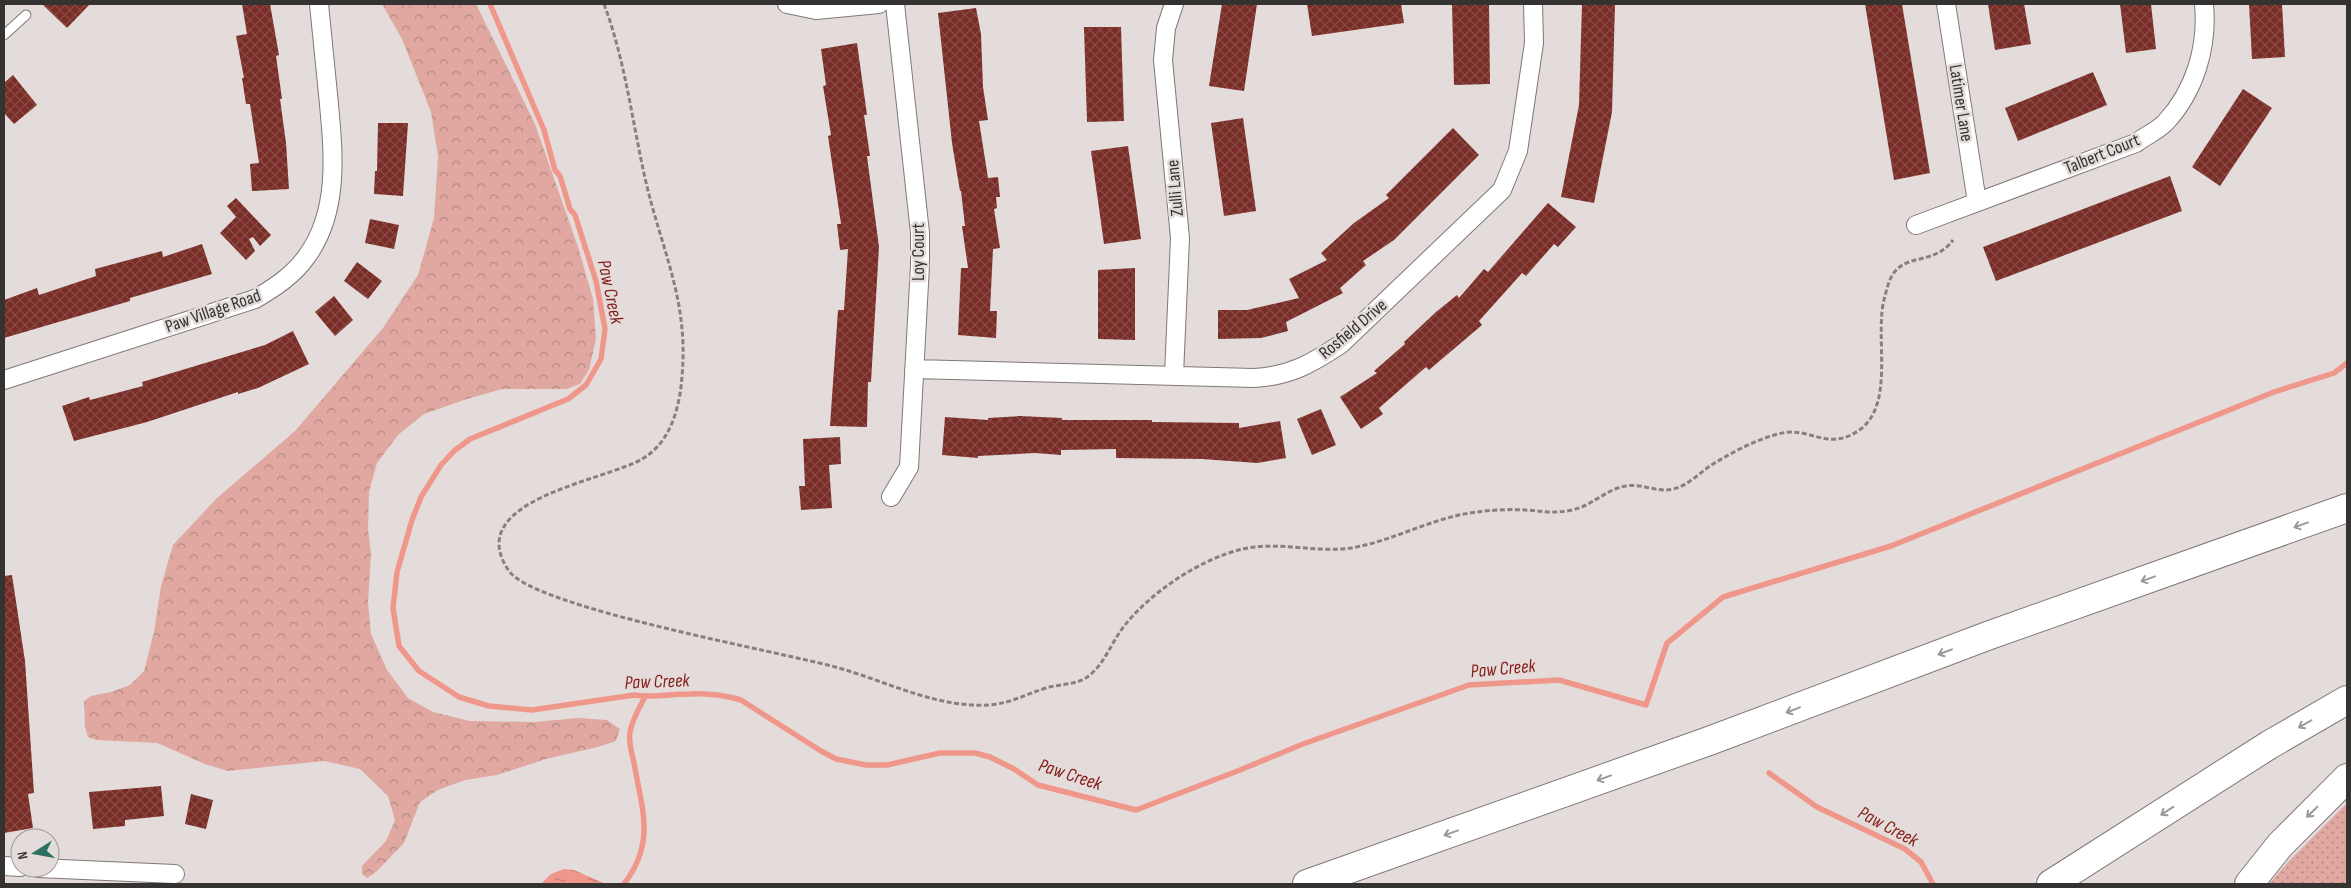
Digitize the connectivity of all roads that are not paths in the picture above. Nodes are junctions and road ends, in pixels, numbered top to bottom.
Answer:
1 (319, 4) edge
2 (787, 4) edge
3 (878, 4) edge
4 (895, 4) edge
5 (1174, 4) edge
6 (1533, 4) edge
7 (1946, 4) edge
8 (2204, 4) edge
9 (26, 15) dead end
10 (4, 35) edge
11 (1977, 202) junction
12 (1916, 225) dead end
13 (914, 369) junction
14 (1174, 375) junction
15 (4, 380) edge
16 (891, 496) dead end
17 (2347, 508) edge
18 (2347, 700) edge
19 (2347, 778) edge
20 (60, 869) edge
21 (175, 874) dead end
22 (1307, 884) edge
23 (2051, 884) edge
24 (2249, 884) edge

1 - 15 street, Paw Village Road
2 - 3 street
4 - 13 street, Loy Court
5 - 14 street, Zulli Lane
6 - 14 street, Rosfield Drive
7 - 11 street, Latimer Lane
8 - 11 street, Talbert Court
9 - 10 lane
11 - 12 street, Talbert Court
13 - 14 street, Rosfield Drive
13 - 16 street, Loy Court
17 -> 22 highway
18 -> 23 highway
19 -> 24 highway
20 - 21 street

